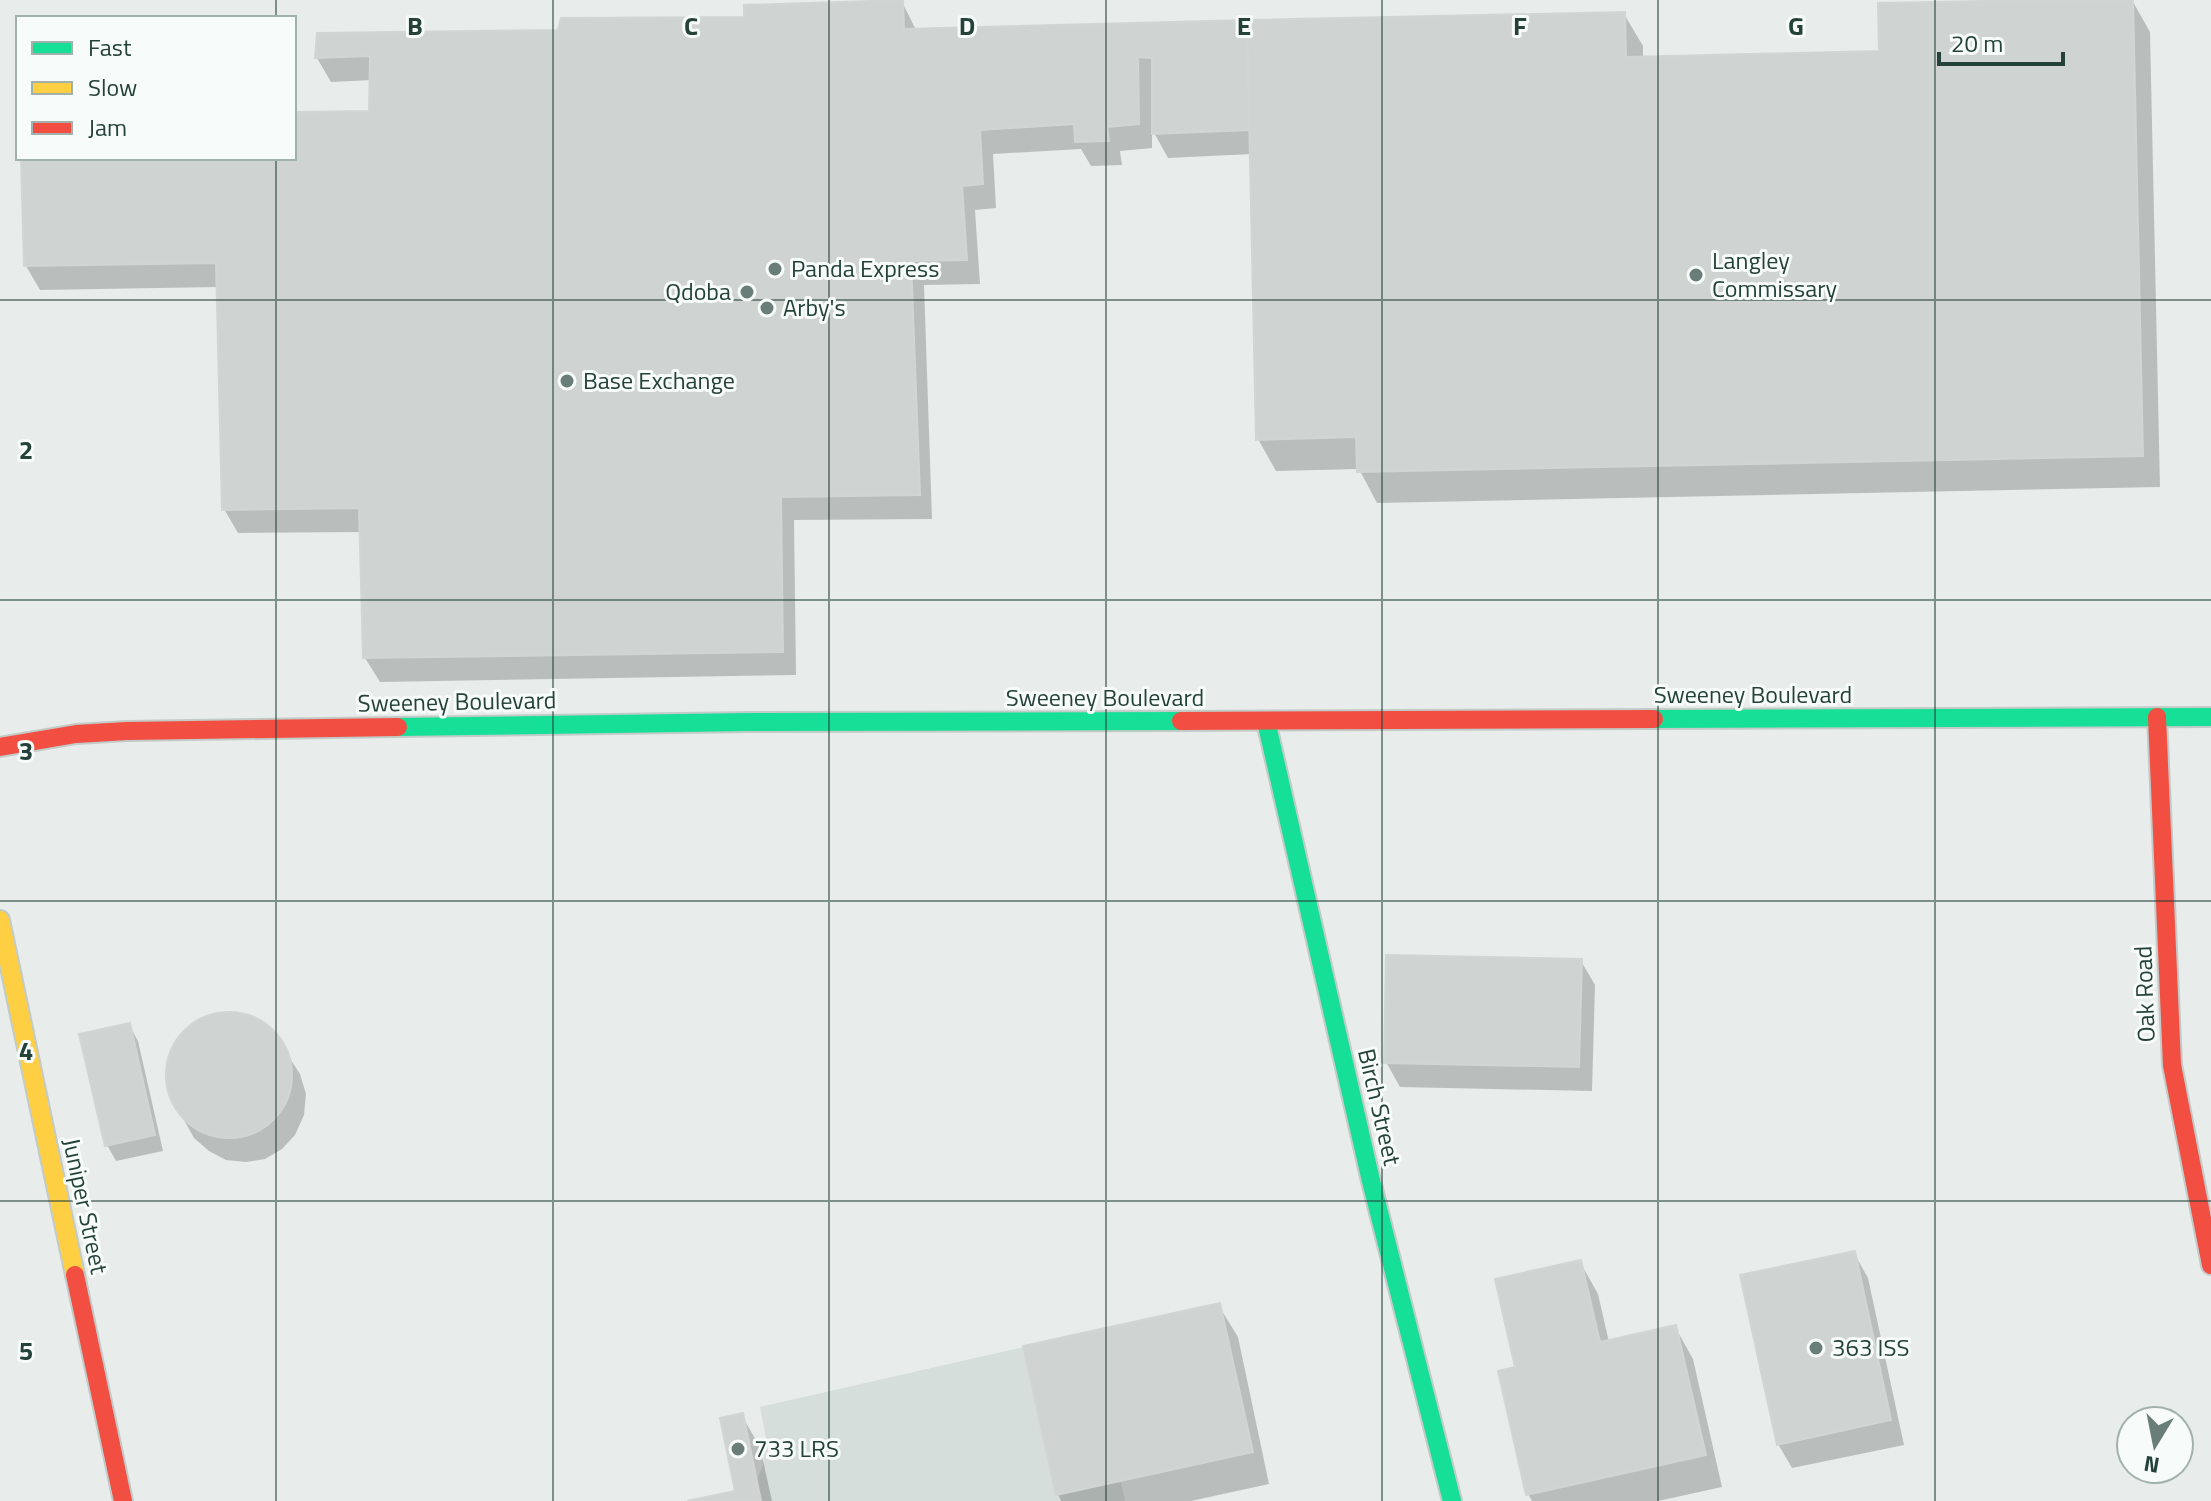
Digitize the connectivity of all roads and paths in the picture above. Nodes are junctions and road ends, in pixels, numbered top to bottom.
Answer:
1 (2157, 717) junction
2 (2211, 717) edge
3 (1266, 721) junction
4 (0, 747) edge
5 (0, 920) edge
6 (2211, 1265) edge
7 (123, 1501) edge
8 (1452, 1501) edge

1 - 2 main road, Sweeney Boulevard
1 - 3 main road, Sweeney Boulevard
1 - 6 main road, Oak Road
3 - 4 main road, Sweeney Boulevard
3 - 8 main road, Birch Street
5 - 7 main road, Juniper Street

